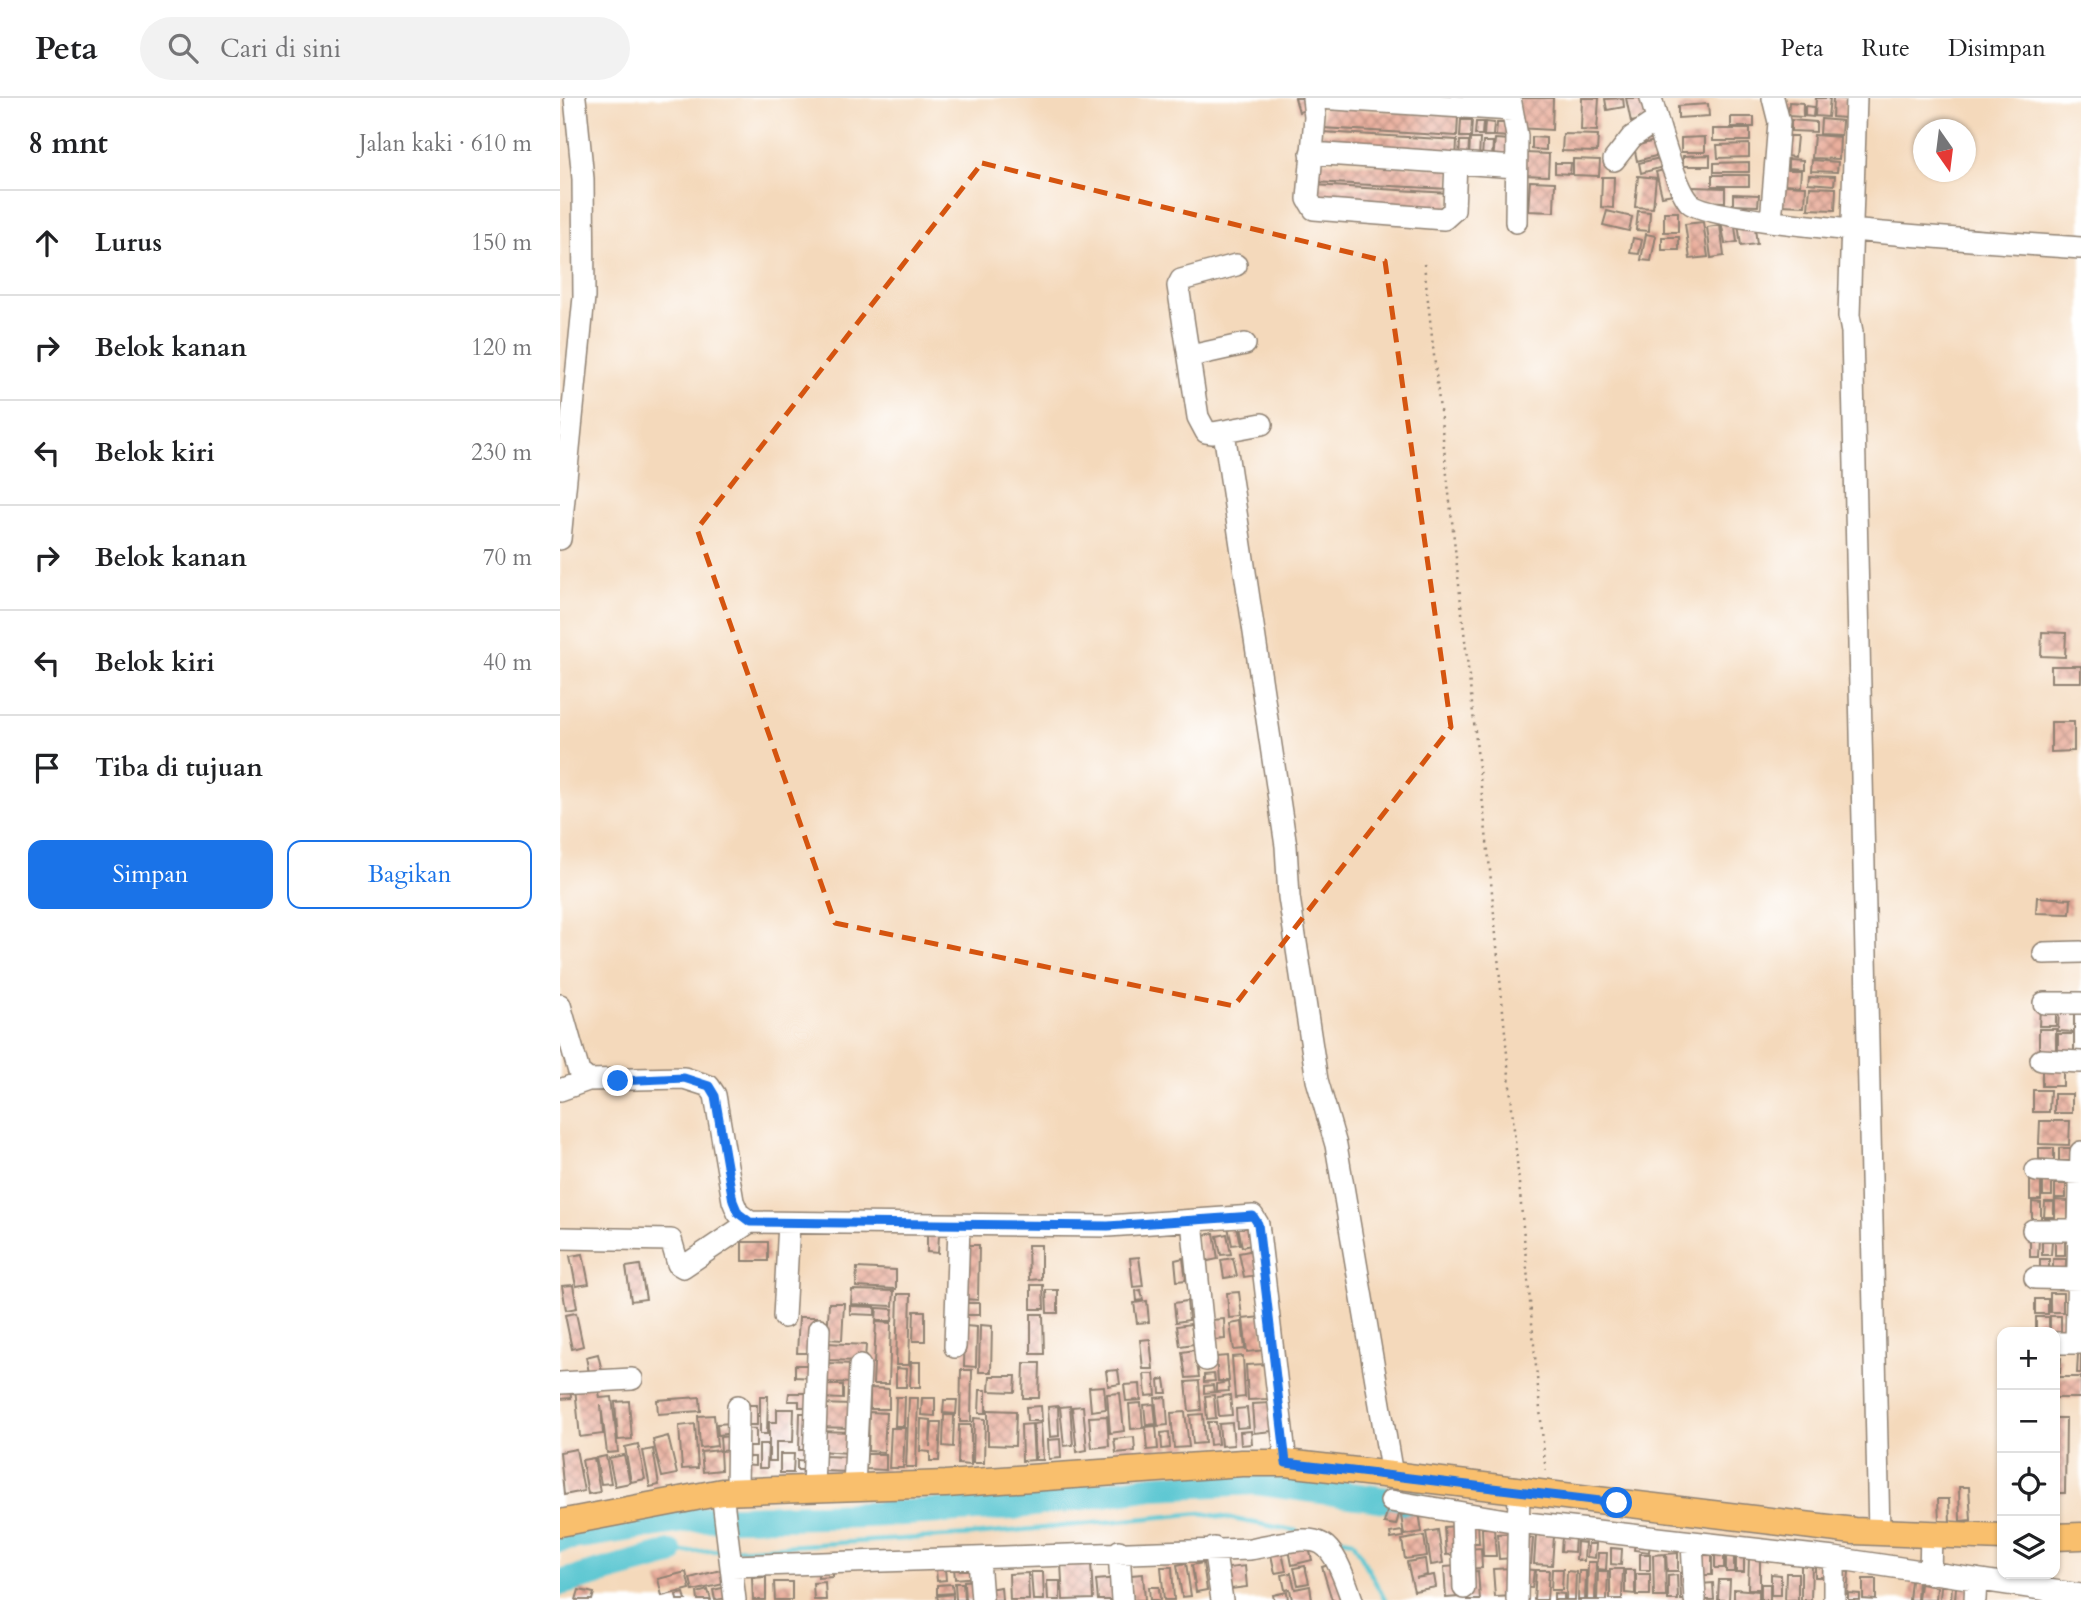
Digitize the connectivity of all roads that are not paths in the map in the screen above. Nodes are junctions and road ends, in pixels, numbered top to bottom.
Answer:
1 (575, 98) edge
2 (1312, 98) edge
3 (1318, 98) edge
4 (1651, 98) edge
5 (1773, 98) edge
6 (1856, 98) edge
7 (1511, 104) edge
8 (1657, 120) junction
9 (1311, 153) junction
10 (1614, 160) dead end
11 (1456, 163) junction
12 (1516, 167) junction
13 (1771, 221) junction
14 (1516, 222) dead end
15 (1850, 229) junction
16 (2081, 248) edge
17 (1236, 265) dead end
18 (1245, 344) dead end
19 (1191, 356) junction
20 (1262, 424) dead end
21 (1224, 432) junction
22 (560, 539) edge
23 (2081, 952) edge
24 (2043, 953) dead end
25 (2044, 1003) dead end
26 (2081, 1003) edge
27 (560, 1005) edge
28 (2041, 1060) dead end
29 (2081, 1062) edge
30 (588, 1080) junction
31 (560, 1090) edge
32 (2081, 1152) edge
33 (2036, 1171) dead end
34 (2081, 1173) edge
35 (1192, 1221) junction
36 (750, 1222) junction
37 (789, 1223) junction
38 (959, 1226) junction
39 (2033, 1230) dead end
40 (2080, 1230) edge
41 (560, 1238) edge
42 (2035, 1278) dead end
43 (2080, 1279) edge
44 (784, 1317) dead end
45 (820, 1329) dead end
46 (2070, 1343) edge
47 (956, 1347) dead end
48 (1206, 1360) dead end
49 (860, 1366) dead end
50 (632, 1379) dead end
51 (560, 1383) edge
52 (738, 1406) dead end
53 (1286, 1463) junction
54 (854, 1486) junction
55 (813, 1487) junction
56 (1391, 1488) junction
57 (728, 1494) junction
58 (1518, 1508) junction
59 (1462, 1514) junction
60 (560, 1523) edge
61 (1662, 1525) junction
62 (1879, 1533) junction
63 (2081, 1536) edge
64 (1997, 1537) edge
65 (2060, 1537) edge
66 (1931, 1540) junction
67 (1692, 1543) junction
68 (1214, 1548) junction
69 (1119, 1551) junction
70 (1834, 1558) junction
71 (731, 1560) junction
72 (979, 1560) junction
73 (1930, 1572) junction
74 (1464, 1588) dead end
75 (1975, 1589) edge
76 (2081, 1595) edge
77 (735, 1600) edge
78 (982, 1600) edge
79 (1122, 1600) edge
80 (1222, 1600) edge
81 (1352, 1600) edge
82 (1517, 1600) edge
83 (1695, 1600) edge
84 (1834, 1600) edge

1 - 22 street
2 - 9 street
3 - 7 street
4 - 8 street
5 - 13 street
6 - 15 street
7 - 12 street
8 - 10 street
8 - 13 street
9 - 11 street
9 - 11 street
11 - 12 street
12 - 14 street
13 - 15 street
15 - 16 street
15 - 62 street
17 - 19 street
18 - 19 street
19 - 21 street
20 - 21 street
21 - 56 street
23 - 24 street
25 - 26 street
27 - 30 street
28 - 29 street
30 - 31 street
30 - 36 street
32 - 34 street
33 - 34 street
34 - 40 street
35 - 38 street
35 - 48 street
35 - 53 street
36 - 37 street
36 - 41 street
37 - 38 street
37 - 44 street
38 - 47 street
39 - 40 street
40 - 43 street
42 - 43 street
43 - 46 street
45 - 55 street
49 - 54 street
50 - 51 street
52 - 57 street
53 - 54 main road
53 - 56 main road
54 - 55 main road
55 - 57 main road
56 - 58 main road
56 - 59 street
57 - 60 main road
57 - 71 street
58 - 59 street
58 - 61 street
58 - 61 main road
58 - 82 street
59 - 74 street
61 - 62 main road
61 - 67 street
62 - 66 main road
63 - 65 main road
64 - 66 main road
66 - 73 street
67 - 70 street
67 - 83 street
68 - 69 street
68 - 80 street
68 - 81 street
69 - 72 street
69 - 79 street
70 - 73 street
70 - 84 street
71 - 72 street
71 - 77 street
72 - 78 street
73 - 75 street
75 - 76 street

